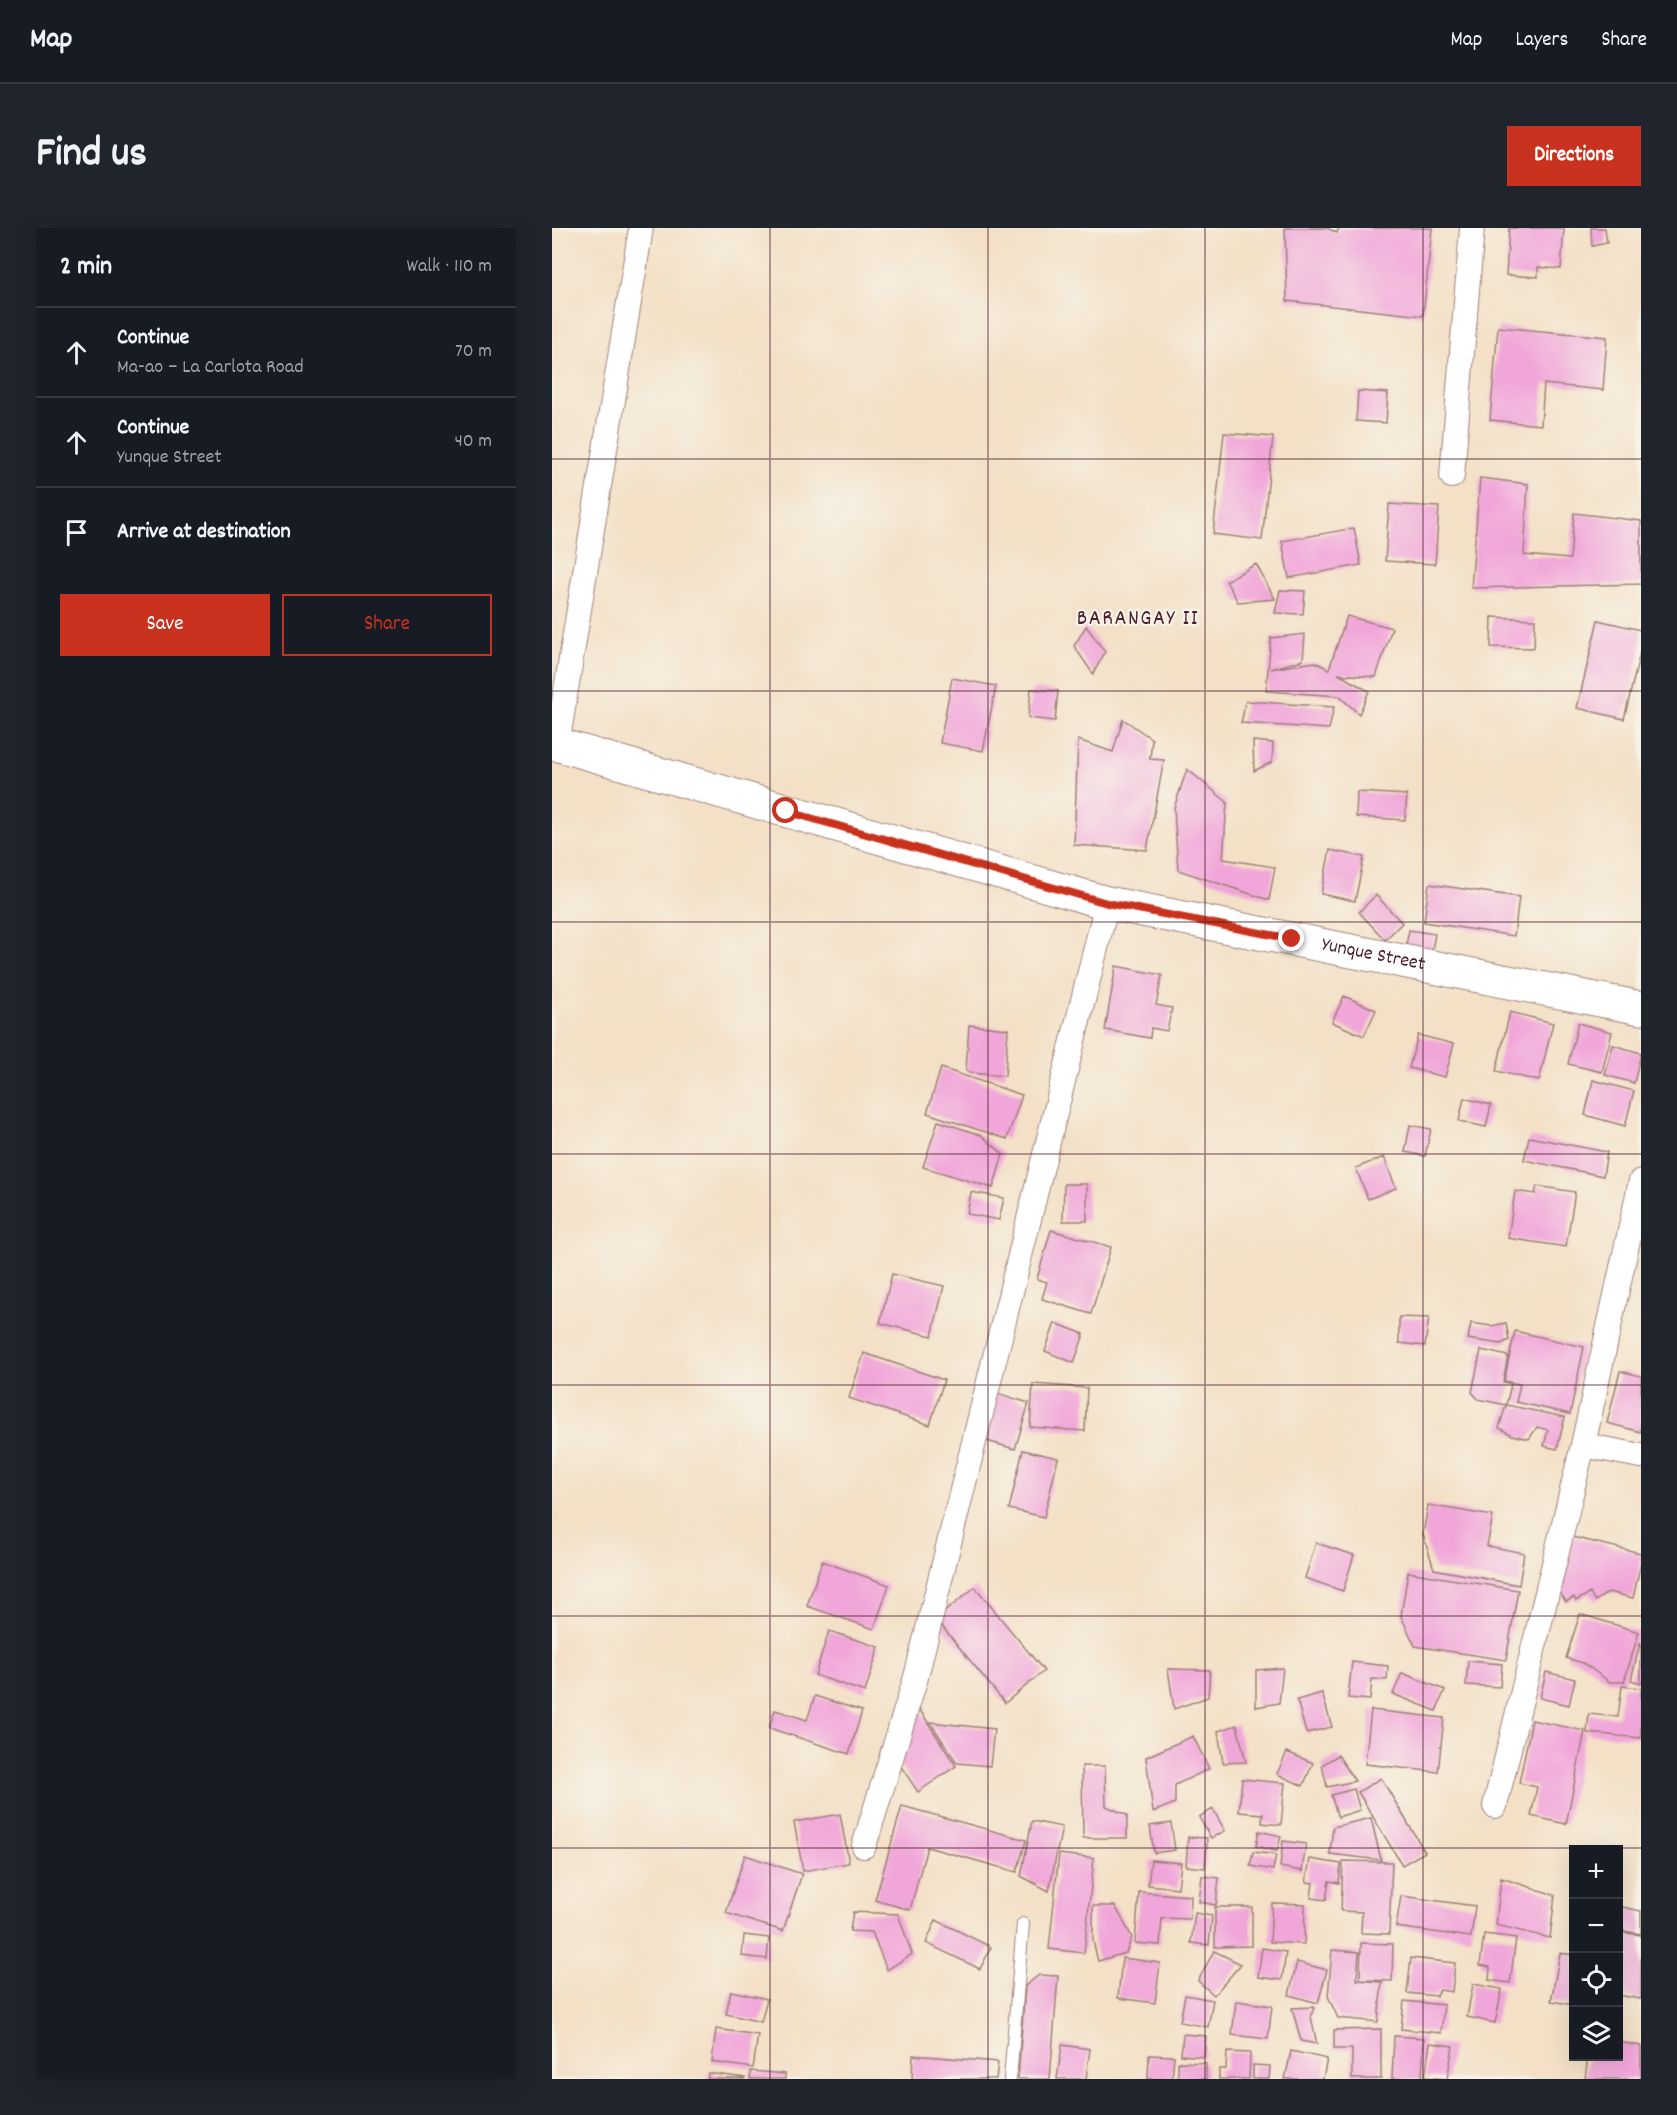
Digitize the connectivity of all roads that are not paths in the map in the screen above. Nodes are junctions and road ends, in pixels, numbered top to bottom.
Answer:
1 (641, 228) edge
2 (1472, 228) edge
3 (1452, 476) dead end
4 (555, 744) edge
5 (1107, 903) junction
6 (1641, 1008) edge
7 (1641, 1181) edge
8 (1583, 1445) junction
9 (1641, 1456) edge
10 (1495, 1806) dead end
11 (864, 1846) dead end
12 (1023, 1924) dead end
13 (1010, 2079) edge

1 - 4 street
2 - 3 street
4 - 5 main road, Yunque Street
5 - 6 main road, Yunque Street
5 - 11 street
7 - 8 street
8 - 9 street
8 - 10 street
12 - 13 lane

